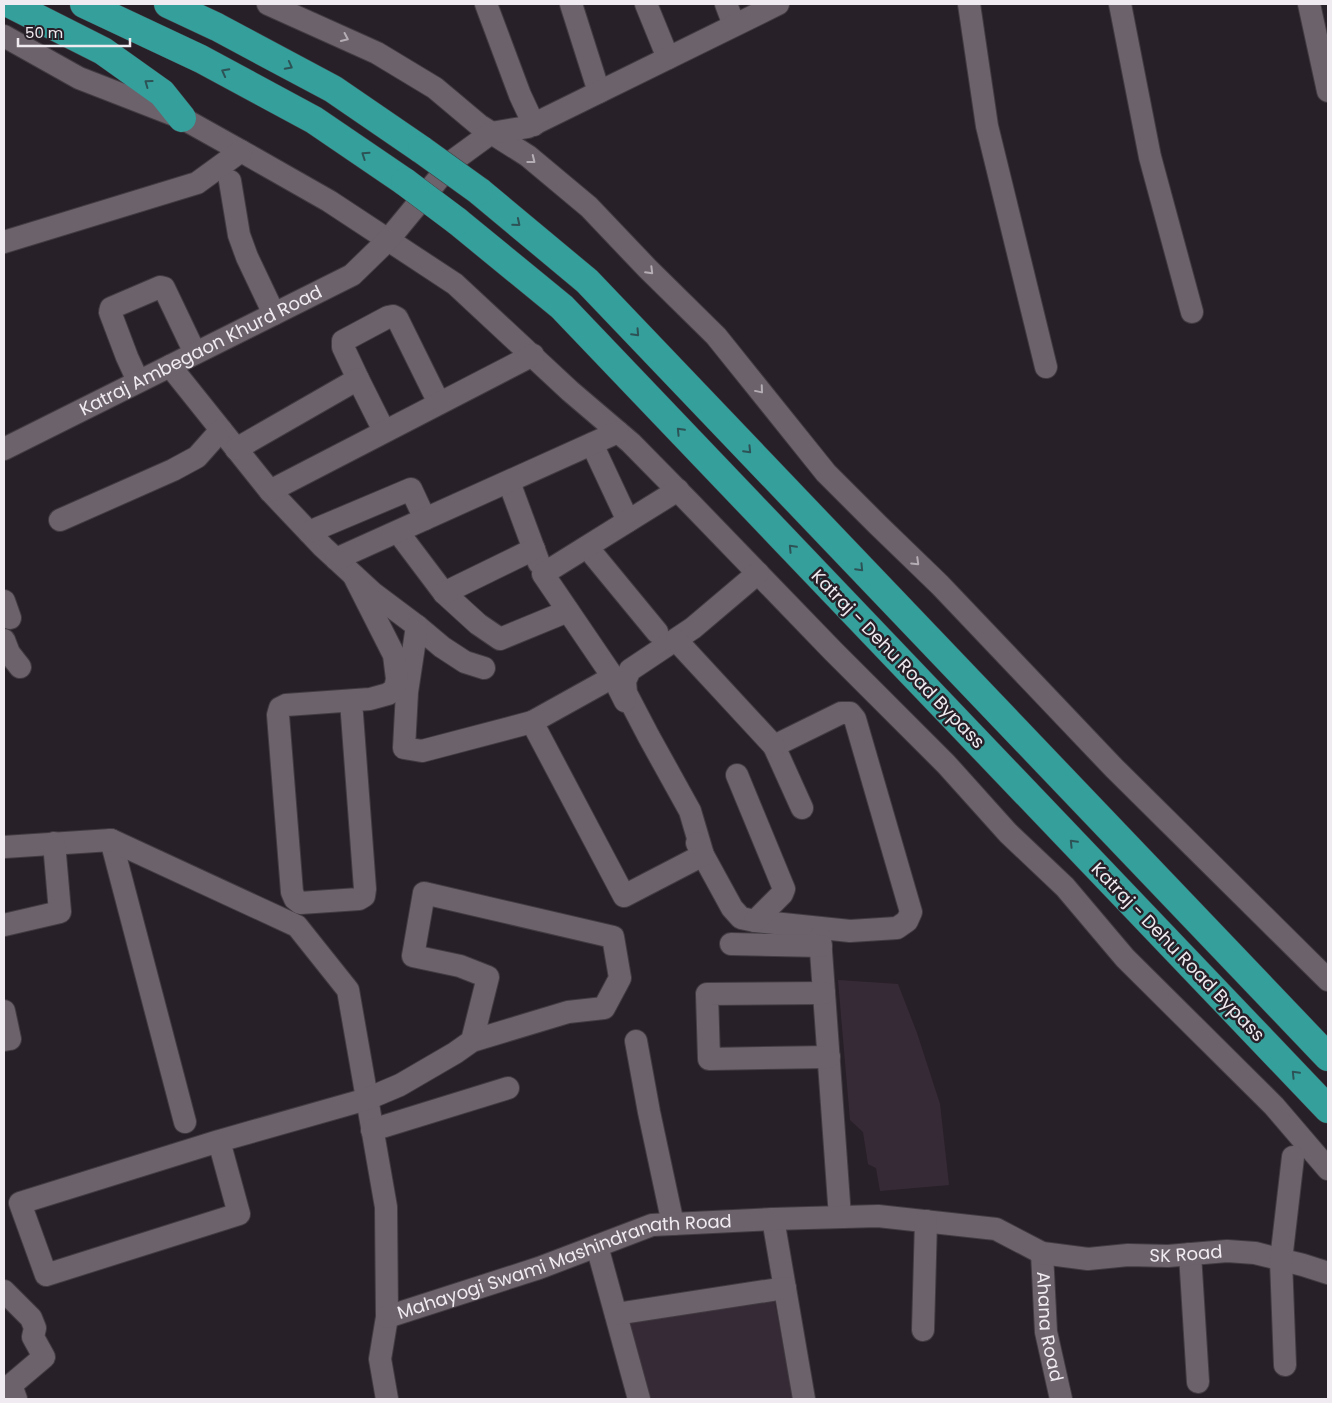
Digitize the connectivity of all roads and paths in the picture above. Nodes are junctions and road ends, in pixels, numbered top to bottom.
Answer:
1 (10, 4) edge
2 (84, 4) edge
3 (168, 4) edge
4 (268, 4) edge
5 (486, 4) edge
6 (571, 4) edge
7 (646, 4) edge
8 (726, 4) edge
9 (778, 4) edge
10 (969, 4) edge
11 (1120, 4) edge
12 (1309, 4) edge
13 (734, 26) junction
14 (4, 36) edge
15 (668, 58) junction
16 (1328, 91) edge
17 (599, 92) junction
18 (182, 118) junction
19 (534, 124) junction
20 (491, 133) junction
21 (241, 150) junction
22 (230, 182) dead end
23 (388, 240) junction
24 (4, 242) edge
25 (1192, 312) dead end
26 (274, 314) junction
27 (195, 353) junction
28 (533, 355) junction
29 (170, 366) junction
30 (1046, 367) dead end
31 (358, 379) junction
32 (138, 381) junction
33 (435, 395) dead end
34 (378, 421) dead end
35 (221, 430) junction
36 (618, 432) junction
37 (592, 444) junction
38 (4, 449) edge
39 (236, 449) junction
40 (508, 482) junction
41 (678, 490) junction
42 (270, 491) junction
43 (425, 519) junction
44 (60, 520) dead end
45 (628, 521) junction
46 (309, 532) junction
47 (398, 532) junction
48 (587, 547) junction
49 (534, 549) junction
50 (336, 559) junction
51 (758, 573) junction
52 (543, 574) junction
53 (354, 576) junction
54 (444, 593) junction
55 (568, 611) junction
56 (417, 626) junction
57 (667, 636) junction
58 (4, 640) edge
59 (20, 667) dead end
60 (484, 668) dead end
61 (613, 678) junction
62 (351, 701) junction
63 (532, 722) junction
64 (774, 746) junction
65 (737, 776) dead end
66 (802, 808) dead end
67 (112, 840) junction
68 (54, 844) junction
69 (4, 846) edge
70 (703, 855) junction
71 (754, 921) junction
72 (4, 924) edge
73 (730, 944) dead end
74 (1328, 980) edge
75 (824, 993) junction
76 (4, 1011) edge
77 (4, 1040) edge
78 (472, 1041) junction
79 (636, 1041) dead end
80 (829, 1057) junction
81 (1328, 1057) edge
82 (508, 1088) dead end
83 (367, 1099) junction
84 (1328, 1109) edge
85 (185, 1122) dead end
86 (372, 1130) junction
87 (219, 1141) junction
88 (1293, 1157) dead end
89 (1328, 1168) edge
90 (840, 1217) junction
91 (773, 1219) junction
92 (926, 1222) junction
93 (673, 1224) junction
94 (597, 1246) junction
95 (1042, 1253) junction
96 (1190, 1254) junction
97 (1281, 1260) junction
98 (1328, 1273) edge
99 (785, 1288) junction
100 (4, 1291) edge
101 (616, 1314) junction
102 (387, 1317) junction
103 (923, 1330) dead end
104 (1285, 1365) dead end
105 (1198, 1382) dead end
106 (16, 1399) edge
107 (387, 1399) edge
108 (639, 1399) edge
109 (804, 1399) edge
110 (1061, 1399) edge

18 -> 1 highway
84 -> 2 highway, Katraj - Dehu Road Bypass, bridge
3 -> 81 highway, Katraj - Dehu Road Bypass, bridge
4 -> 20 street
5 - 19 street
6 - 17 street
7 - 15 street
8 - 13 street
9 - 13 street
10 - 30 street
11 - 25 street
12 - 16 street
13 - 15 street
14 - 18 street
15 - 17 street
17 - 19 street
18 - 21 street
19 - 20 street
20 - 23 street, Katraj Ambegaon Khurd Road
20 -> 74 street
21 - 23 street
21 - 24 street
22 - 26 street
23 - 26 street, Katraj Ambegaon Khurd Road
23 - 28 street
26 - 27 street, Katraj Ambegaon Khurd Road
27 - 29 street, Katraj Ambegaon Khurd Road
27 - 32 street
28 - 36 street
28 - 42 street
29 - 32 street, Katraj Ambegaon Khurd Road
29 - 35 street
31 - 33 street
31 - 34 street
31 - 39 street
32 - 38 street, Katraj Ambegaon Khurd Road
35 - 39 street
35 - 44 street
36 - 37 street
36 - 41 street
37 - 40 street
37 - 45 street
39 - 42 street
40 - 43 street
40 - 49 street
41 - 45 street
41 - 51 street
42 - 46 street
43 - 46 street
43 - 47 street
45 - 48 street
46 - 50 street
47 - 50 street
47 - 54 street
48 - 52 street
48 - 57 street
49 - 52 street
49 - 54 street
50 - 53 street
51 - 57 street
51 - 89 street
52 - 55 street
53 - 56 street
53 - 62 street
54 - 55 street
55 - 61 street
56 - 60 street
56 - 63 street
57 - 64 street
57 - 70 street
58 - 59 street
61 - 63 street
61 - 70 street
62 - 62 street
63 - 70 street
64 - 66 street
64 - 71 street
65 - 71 street
67 - 68 street, Mahayogi Swami Mashindranath Road
67 - 83 street, Mahayogi Swami Mashindranath Road
67 - 85 street
68 - 69 street, Mahayogi Swami Mashindranath Road
68 - 72 street
70 - 71 street
73 - 75 street
75 - 80 street
75 - 80 street
76 - 77 street
78 - 78 street
78 - 83 street
79 - 93 street
80 - 90 street
82 - 86 street
83 - 86 street, Mahayogi Swami Mashindranath Road
83 - 87 street
86 - 102 street, Mahayogi Swami Mashindranath Road
87 - 87 street
88 - 97 street
90 - 91 street, Mahayogi Swami Mashindranath Road
90 - 92 street, Mahayogi Swami Mashindranath Road
91 - 93 street, Mahayogi Swami Mashindranath Road
91 - 99 street
92 - 95 street, Mahayogi Swami Mashindranath Road
92 - 103 street
93 - 94 street, Mahayogi Swami Mashindranath Road
94 - 101 street
94 - 102 street, Mahayogi Swami Mashindranath Road
95 - 96 street, SK Road
95 - 110 street, Ahana Road
96 - 97 street, SK Road
96 - 105 street
97 - 98 street, SK Road
97 - 104 street
99 - 101 street
99 - 109 street
100 - 106 street
101 - 108 street
102 - 107 street

